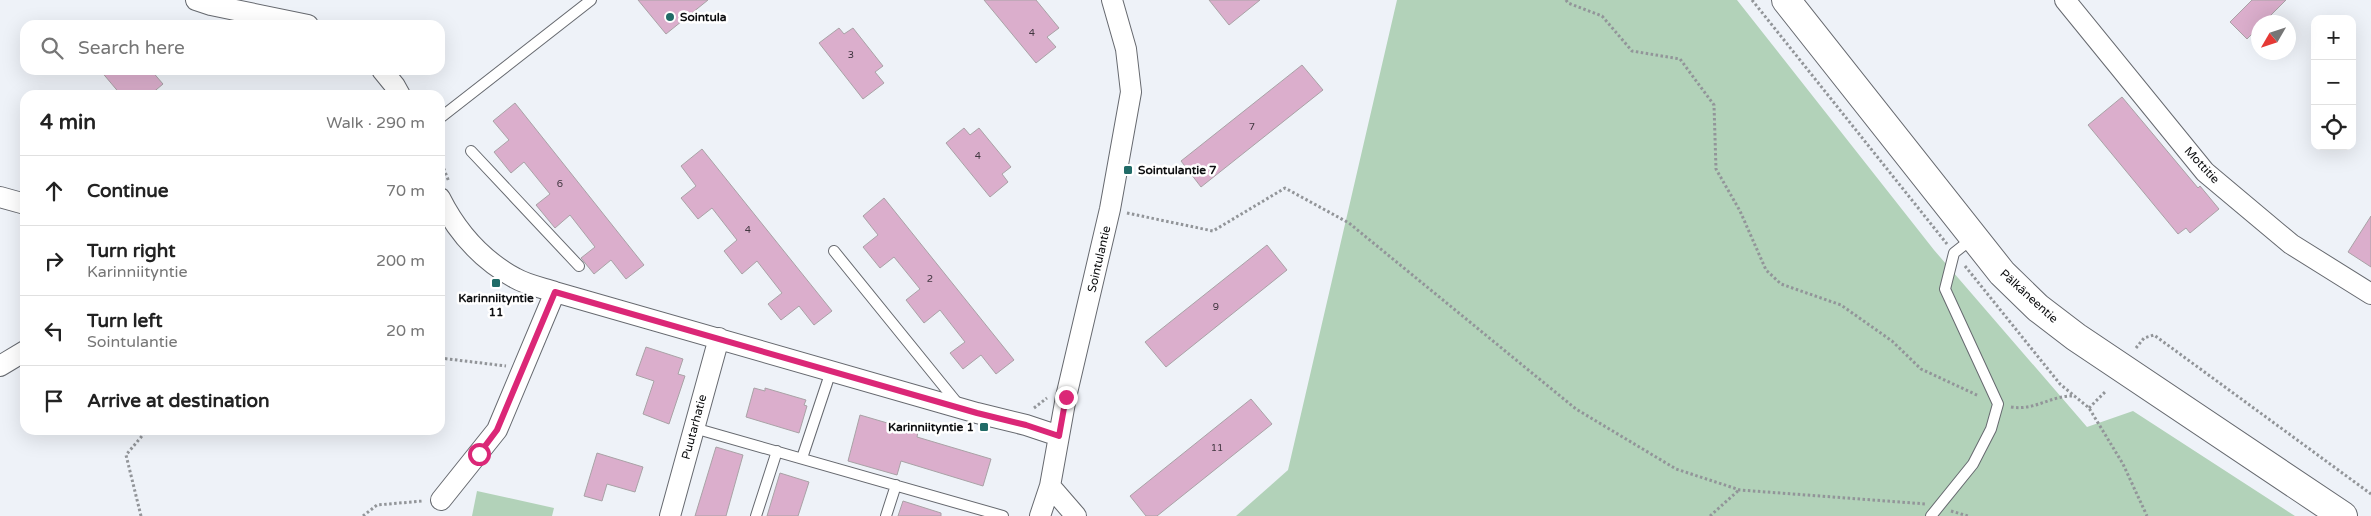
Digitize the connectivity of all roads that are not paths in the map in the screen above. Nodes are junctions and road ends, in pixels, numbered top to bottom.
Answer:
1 (196, 0) edge
2 (591, 0) edge
3 (1112, 0) edge
4 (1786, 0) edge
5 (2065, 0) edge
6 (282, 20) edge
7 (386, 75) edge
8 (398, 90) edge
9 (445, 114) edge
10 (471, 151) dead end
11 (445, 192) edge
12 (0, 198) edge
13 (20, 203) edge
14 (1974, 238) junction
15 (834, 251) dead end
16 (578, 266) dead end
17 (555, 292) junction
18 (2371, 294) edge
19 (719, 338) junction
20 (20, 354) edge
21 (0, 366) edge
22 (831, 371) junction
23 (960, 407) junction
24 (694, 428) junction
25 (1059, 436) junction
26 (777, 451) junction
27 (802, 458) junction
28 (896, 485) junction
29 (1050, 486) junction
30 (441, 500) road end
31 (670, 516) edge
32 (756, 516) edge
33 (886, 516) edge
34 (1003, 516) edge
35 (1040, 516) edge
36 (1076, 516) edge
37 (1931, 516) edge
38 (2343, 516) edge

1 - 6 street
2 - 9 lane
3 - 25 street, Sointulantie
4 - 14 main road, Pälkäneentie
5 - 18 street, Mottitie
7 - 8 street
10 - 16 lane
11 - 17 street
12 - 13 street
14 - 37 lane
14 - 38 main road, Pälkäneentie
15 - 23 lane
17 - 19 street
17 - 30 street
19 - 22 street
19 - 24 street, Puutarhatie
20 - 21 street
22 - 23 street
22 - 27 lane
23 - 25 street
24 - 26 lane
24 - 31 street, Puutarhatie
25 - 29 street, Sointulantie
26 - 27 lane
26 - 32 lane
27 - 28 lane
28 - 33 lane
28 - 34 lane
29 - 35 street, Sointulantie
29 - 36 street

